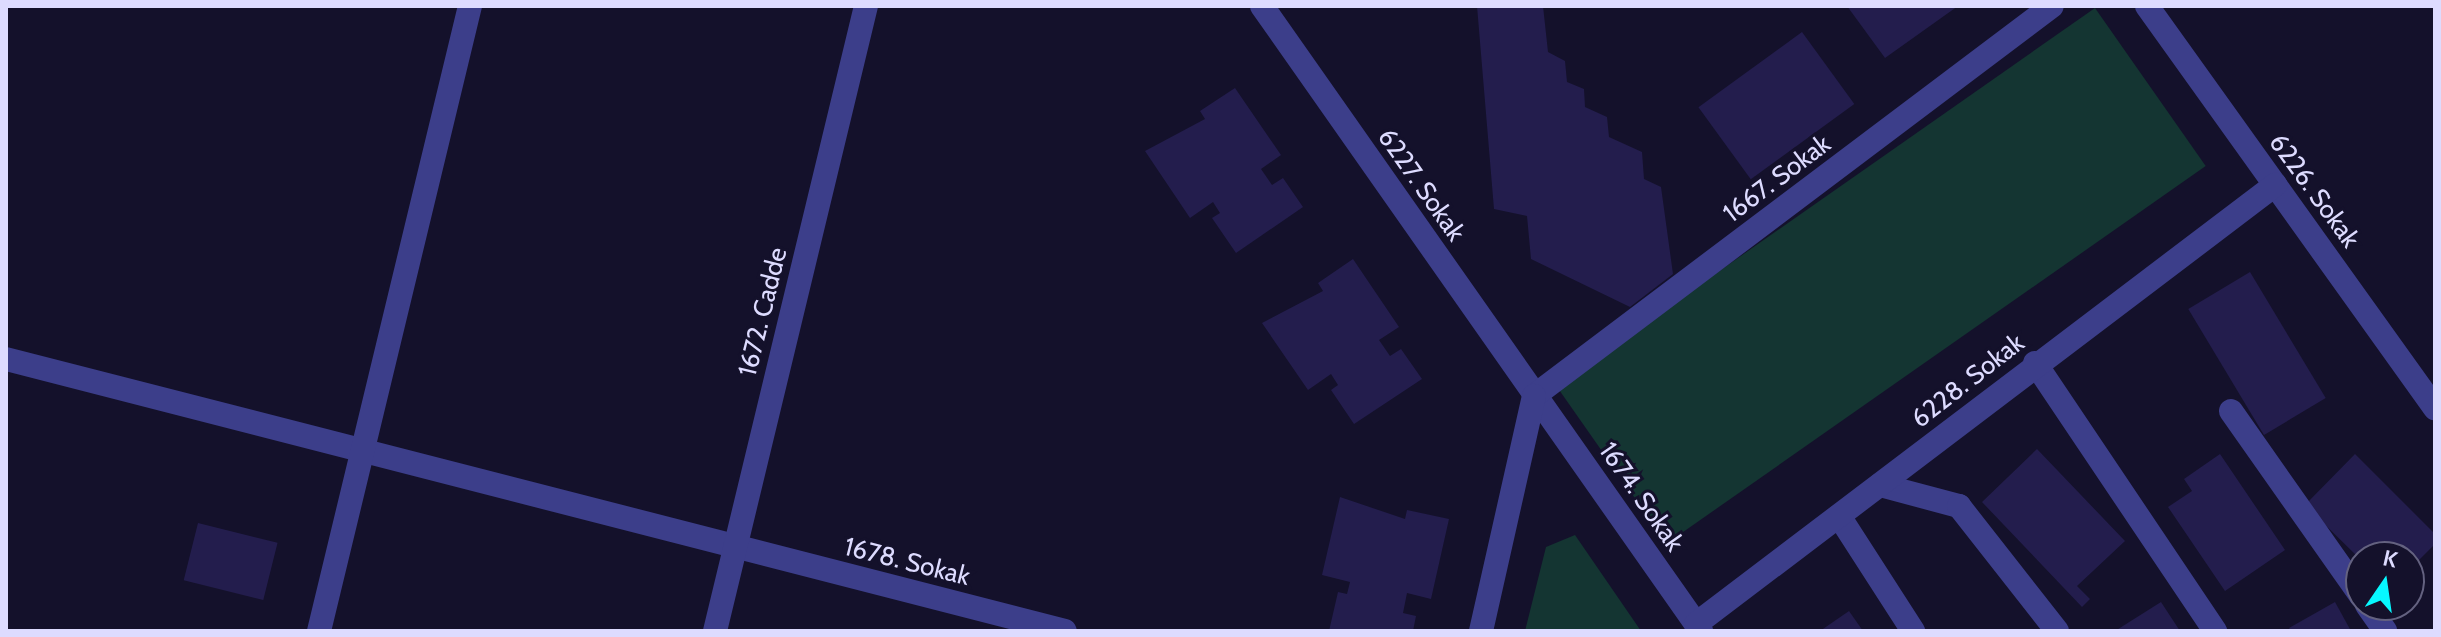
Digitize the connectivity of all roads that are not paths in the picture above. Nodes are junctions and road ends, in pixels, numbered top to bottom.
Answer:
1 (470, 6) edge
2 (866, 6) edge
3 (1262, 6) edge
4 (2052, 6) edge
5 (2147, 6) edge
6 (2275, 185) junction
7 (6, 359) edge
8 (2035, 363) junction
9 (1534, 396) junction
10 (2435, 409) edge
11 (2231, 411) dead end
12 (364, 449) junction
13 (1880, 485) junction
14 (1839, 516) junction
15 (735, 548) junction
16 (2345, 573) edge
17 (1699, 628) edge
18 (319, 631) edge
19 (715, 631) edge
20 (1065, 631) edge
21 (1481, 631) edge
22 (1913, 631) edge
23 (2057, 631) edge
24 (2215, 631) edge

1 - 12 street
2 - 15 street, 1672. Cadde
3 - 9 street, 6227. Sokak
4 - 9 street, 1667. Sokak
5 - 6 street, 6226. Sokak
6 - 8 street, 6228. Sokak
6 - 10 street, 6226. Sokak
7 - 12 street, 1678. Sokak
8 - 13 street, 6228. Sokak
8 - 24 street
9 - 17 street, 1674. Sokak
9 - 21 street
11 - 16 street
12 - 15 street, 1678. Sokak
12 - 18 street
13 - 14 street, 6228. Sokak
13 - 23 street
14 - 17 street, 6228. Sokak
14 - 22 street
15 - 19 street, 1672. Cadde
15 - 20 street, 1678. Sokak

